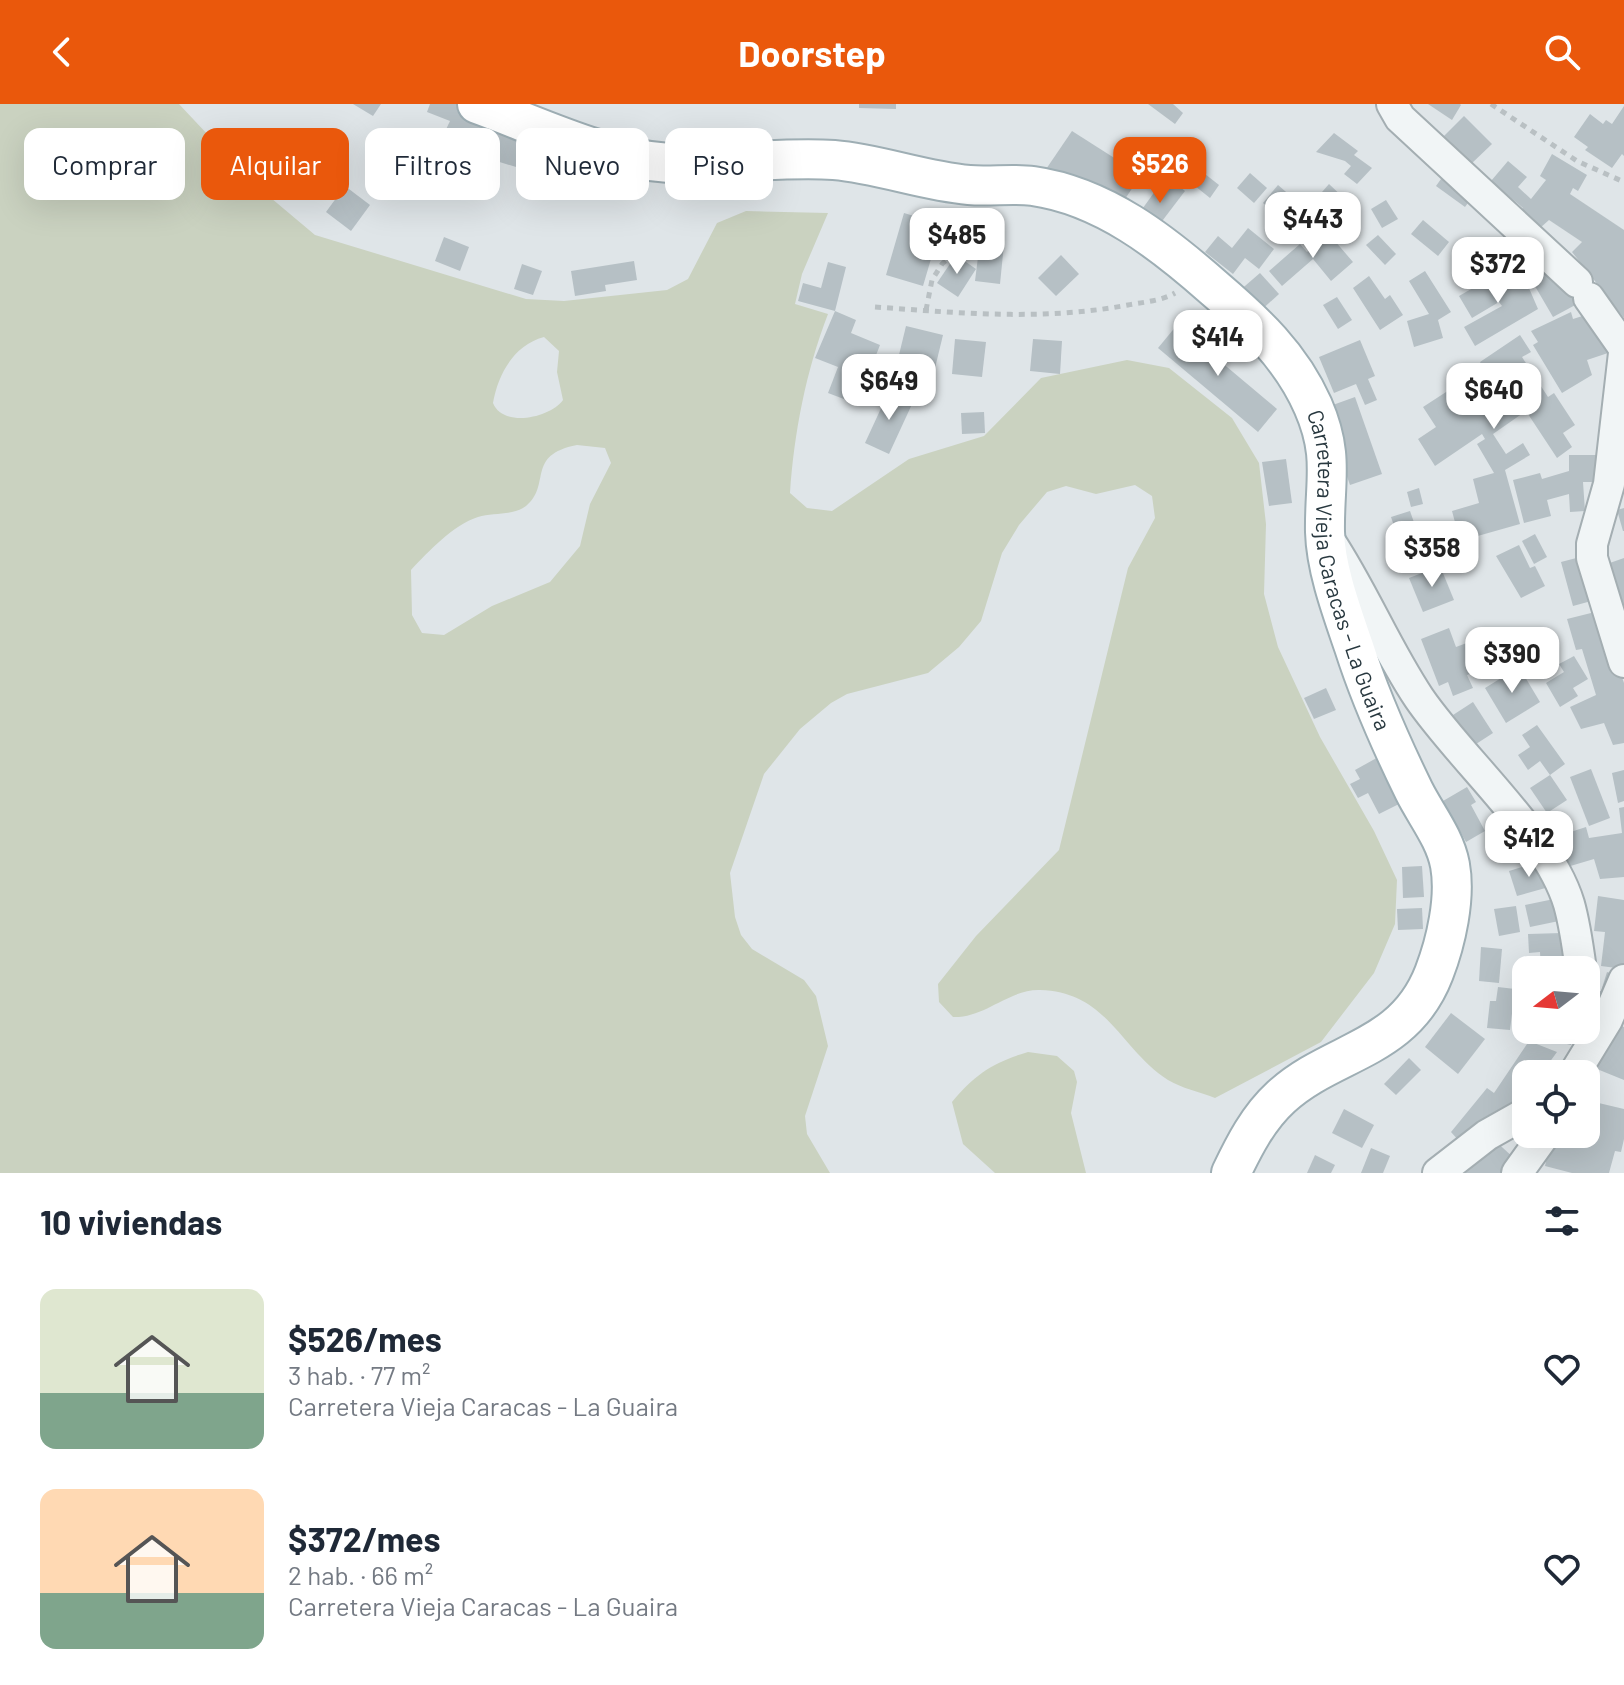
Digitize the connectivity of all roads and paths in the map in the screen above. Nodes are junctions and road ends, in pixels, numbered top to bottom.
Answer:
1 (477, 104) edge
2 (1392, 104) edge
3 (1491, 104) edge
4 (1624, 182) edge
5 (1006, 184) junction
6 (1201, 276) junction
7 (875, 307) dead end
8 (926, 310) junction
9 (1624, 351) edge
10 (1325, 535) junction
11 (1624, 662) edge
12 (1578, 956) edge
13 (1624, 980) edge
14 (1581, 1054) edge
15 (1512, 1121) edge
16 (1535, 1148) edge
17 (1231, 1173) edge
18 (1438, 1173) edge
19 (1517, 1173) edge

1 - 5 main road, Carretera Vieja Caracas - La Guaira
2 - 9 street
3 - 4 path
5 - 6 main road, Carretera Vieja Caracas - La Guaira
5 - 8 path
6 - 8 path
6 - 10 main road, Carretera Vieja Caracas - La Guaira
7 - 8 path
9 - 11 street
10 - 12 street
10 - 17 main road, Carretera Vieja Caracas - La Guaira
13 - 14 street
15 - 18 street
16 - 19 street

